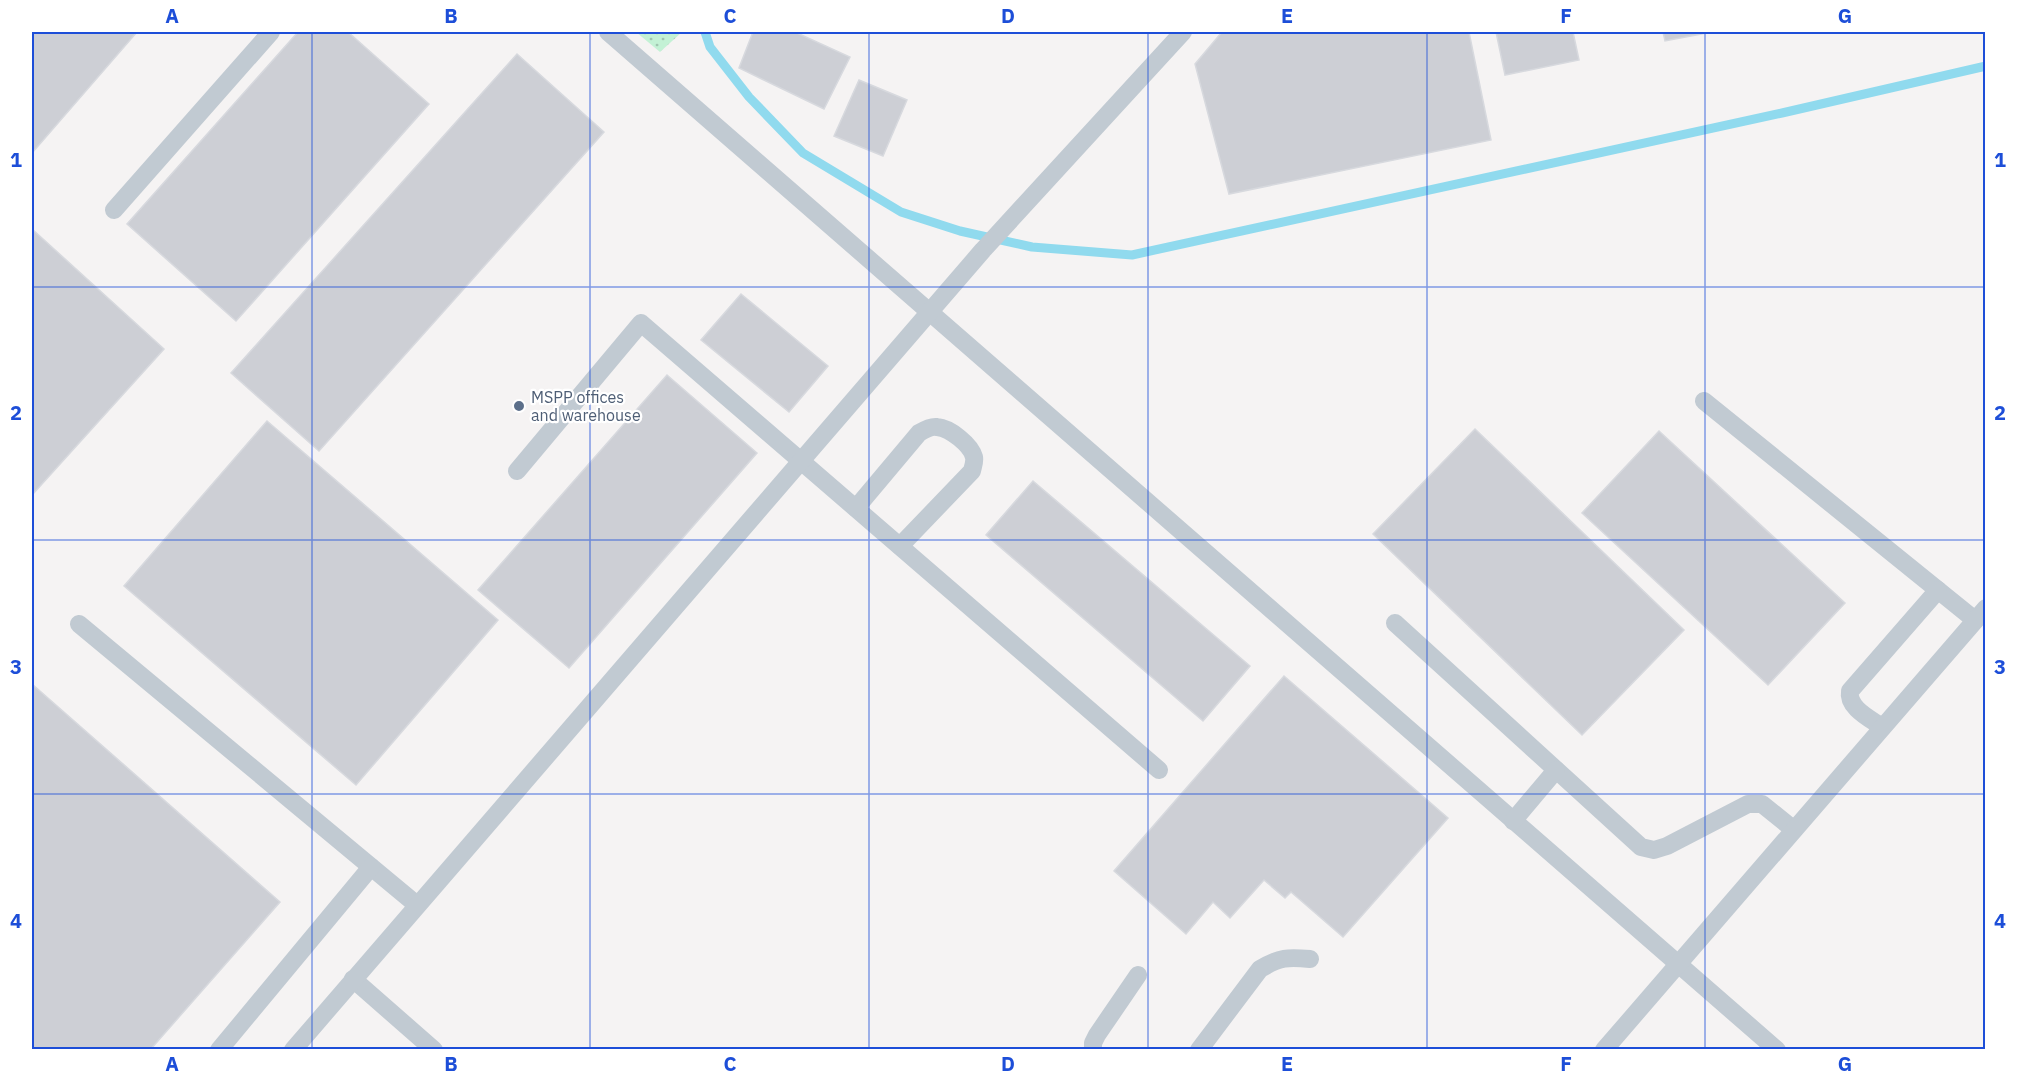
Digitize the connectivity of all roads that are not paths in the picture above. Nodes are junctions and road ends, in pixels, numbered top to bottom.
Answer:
1 (271, 32) edge
2 (608, 32) edge
3 (1183, 32) edge
4 (114, 210) dead end
5 (928, 313) junction
6 (1704, 401) dead end
7 (801, 461) junction
8 (517, 471) dead end
9 (856, 508) junction
10 (900, 546) junction
11 (1938, 590) junction
12 (1980, 614) edge
13 (1395, 623) dead end
14 (78, 624) dead end
15 (1882, 727) junction
16 (1159, 770) dead end
17 (1556, 770) junction
18 (1513, 820) junction
19 (1793, 829) junction
20 (371, 867) junction
21 (417, 905) junction
22 (1310, 959) dead end
23 (1677, 964) junction
24 (1138, 975) dead end
25 (353, 979) junction
26 (219, 1050) edge
27 (293, 1050) edge
28 (434, 1050) edge
29 (1094, 1050) edge
30 (1199, 1050) edge
31 (1604, 1050) edge
32 (1777, 1050) edge

1 - 4 lane
2 - 5 lane
3 - 5 lane
5 - 7 lane
5 - 18 lane
6 - 11 lane
7 - 8 lane
7 - 9 lane
7 - 21 lane
9 - 10 lane
9 - 10 lane
10 - 16 lane
11 - 12 lane
11 - 15 lane
12 - 15 lane
13 - 17 lane
14 - 20 lane
15 - 19 lane
17 - 18 lane
17 - 19 lane
18 - 23 lane
19 - 23 lane
20 - 21 lane
20 - 26 lane
21 - 25 lane
22 - 30 lane
23 - 31 lane
23 - 32 lane
24 - 29 lane
25 - 27 lane
25 - 28 lane

